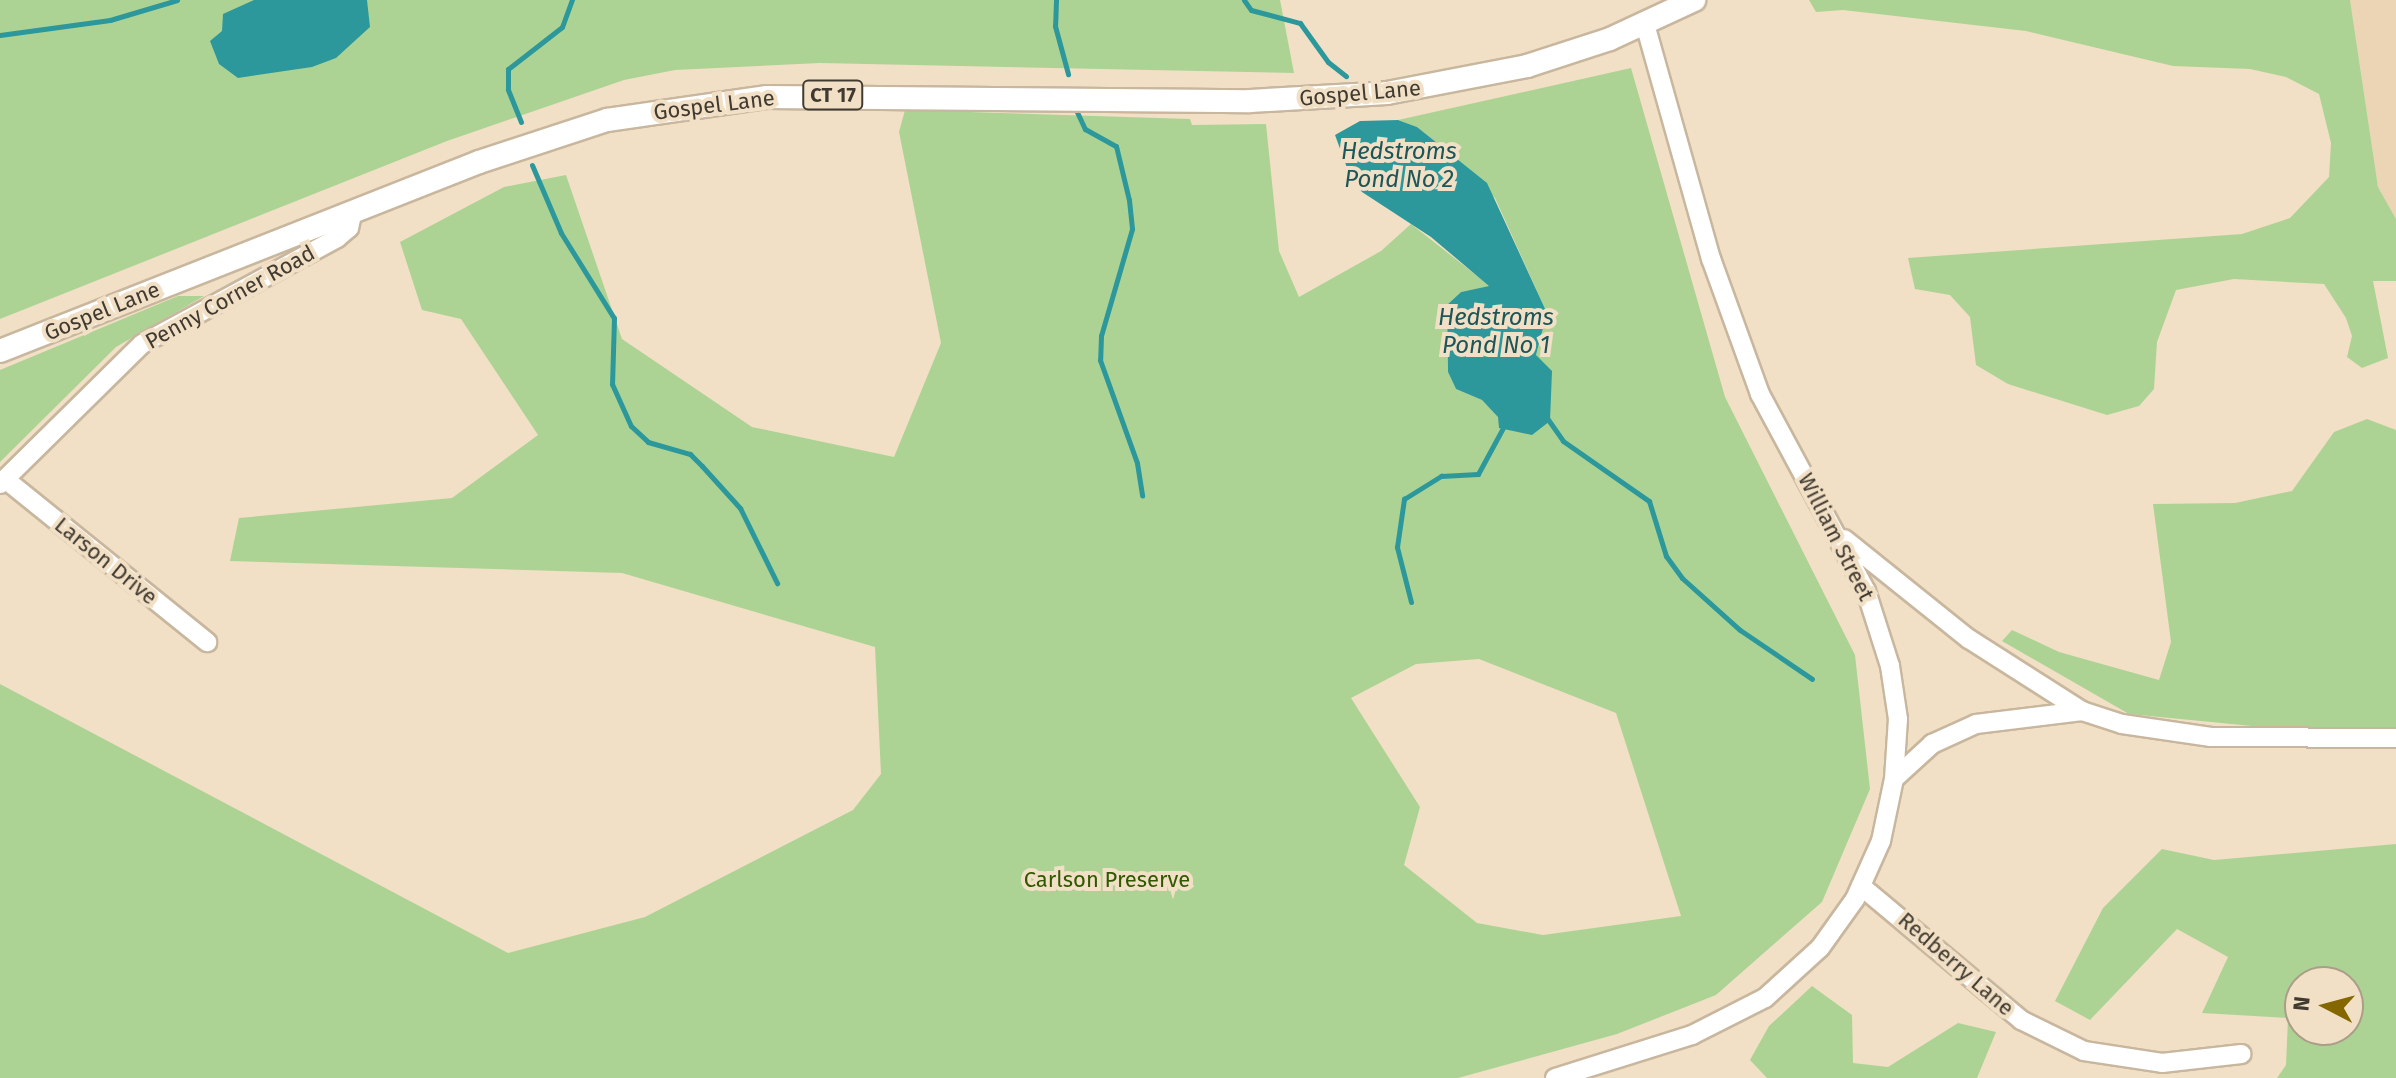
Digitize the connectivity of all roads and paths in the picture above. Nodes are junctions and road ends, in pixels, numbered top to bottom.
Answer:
1 (1694, 0) edge
2 (1674, 5) edge
3 (1645, 24) junction
4 (353, 211) junction
5 (0, 351) edge
6 (3, 482) edge
7 (1836, 531) junction
8 (207, 642) dead end
9 (2082, 711) junction
10 (2396, 738) edge
11 (1894, 779) junction
12 (1861, 886) junction
13 (2241, 1054) dead end
14 (1555, 1078) edge

1 - 2 main road, Gospel Lane / CT 17
2 - 3 main road, Gospel Lane / CT 17
3 - 4 main road, Gospel Lane / CT 17
3 - 7 street, William Street
4 - 5 main road, Gospel Lane / CT 17
4 - 6 street, Penny Corner Road
6 - 8 street, Larson Drive
7 - 9 street
7 - 11 street, William Street
9 - 10 street
9 - 11 street
11 - 12 street, William Street
12 - 13 street, Redberry Lane
12 - 14 street, William Street

